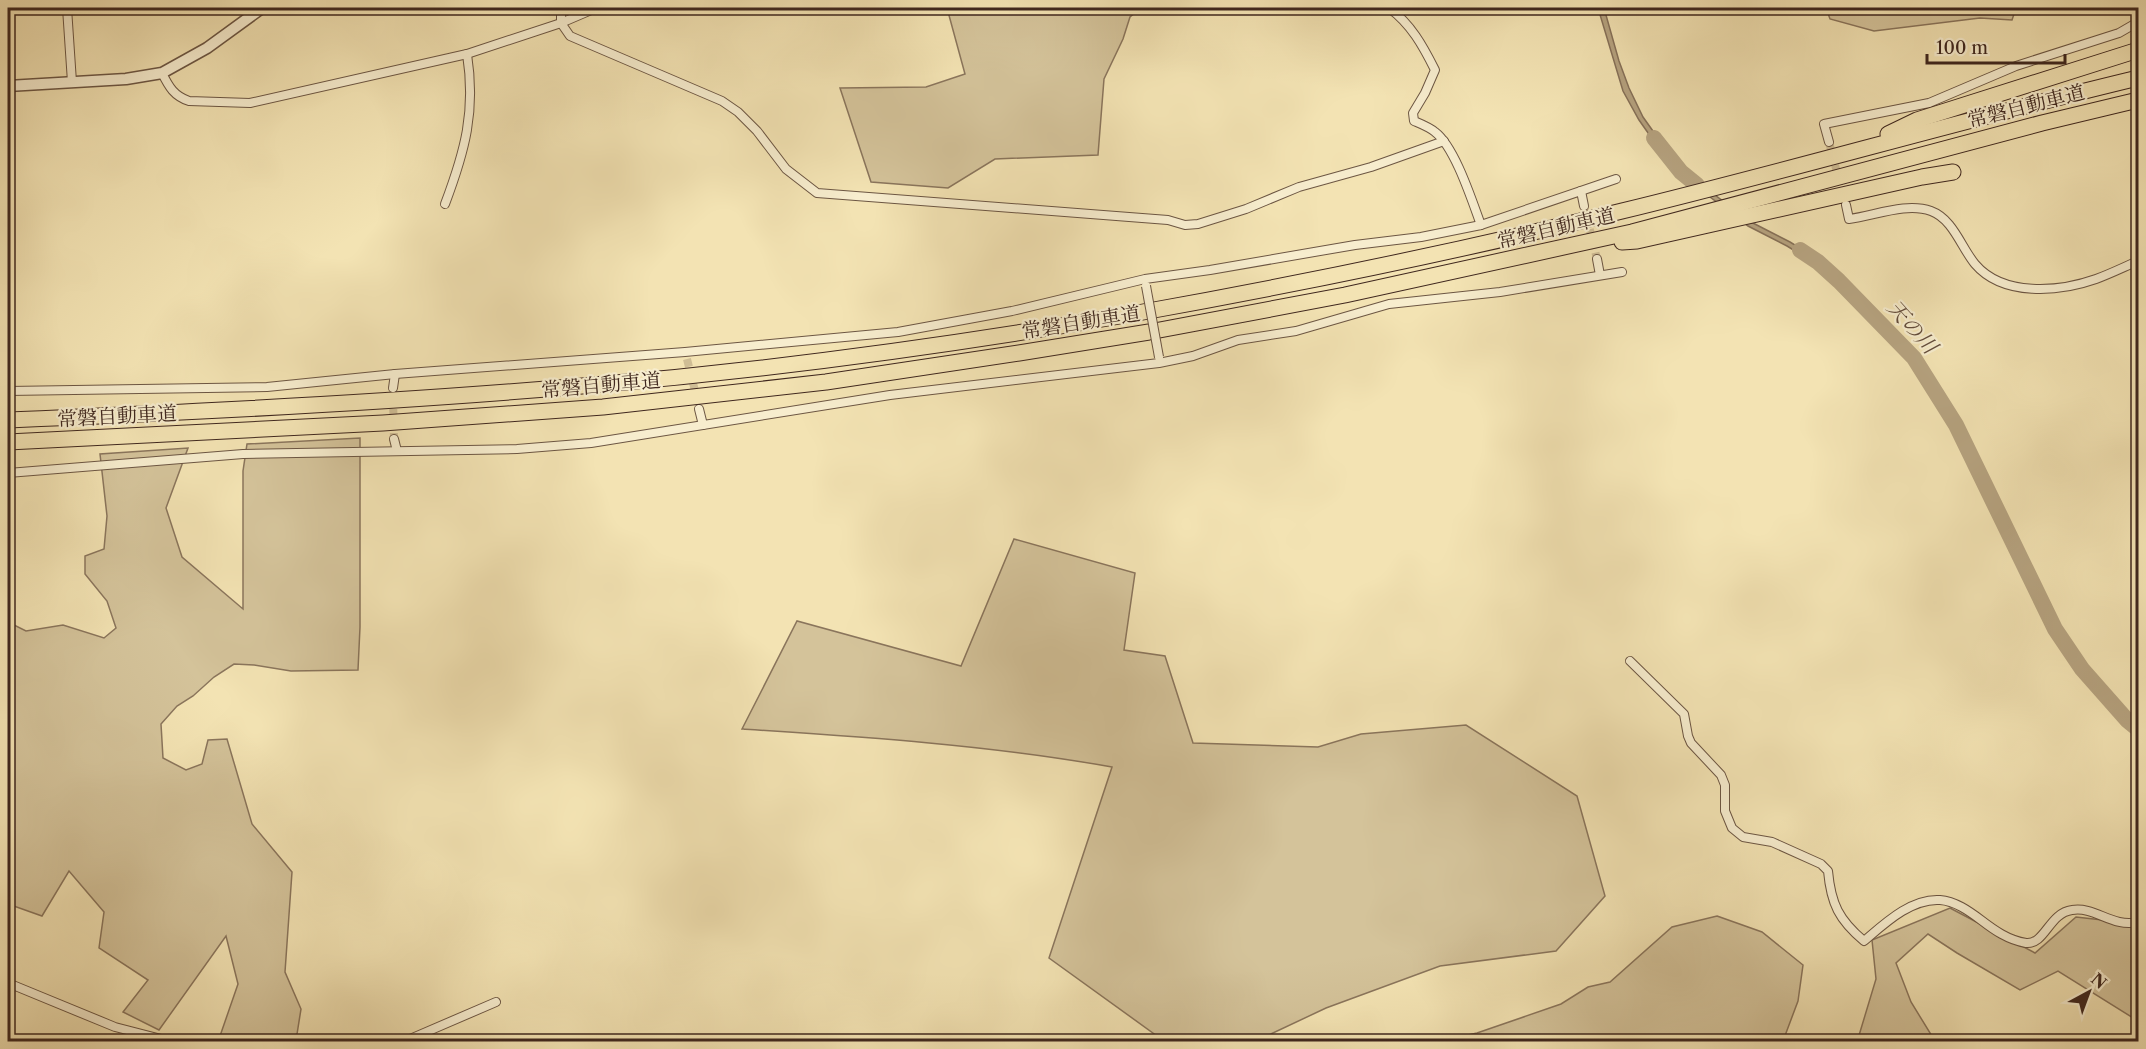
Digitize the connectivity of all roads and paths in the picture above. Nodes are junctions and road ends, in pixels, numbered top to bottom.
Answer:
1 (67, 8) edge
2 (262, 8) edge
3 (561, 8) edge
4 (596, 8) edge
5 (1389, 8) edge
6 (2139, 22) edge
7 (561, 23) junction
8 (2139, 50) edge
9 (467, 54) junction
10 (162, 73) junction
11 (2139, 78) edge
12 (72, 82) junction
13 (8, 86) edge
14 (2139, 100) edge
15 (1444, 141) junction
16 (1829, 142) tunnel mouth
17 (1841, 154) junction
18 (1953, 172) dead end
19 (1616, 179) dead end
20 (1581, 191) junction
21 (445, 204) dead end
22 (1846, 205) tunnel mouth
23 (1584, 206) tunnel mouth
24 (1481, 225) junction
25 (1583, 243) junction
26 (1597, 259) tunnel mouth
27 (2139, 261) edge
28 (1622, 273) dead end
29 (1600, 275) junction
30 (1146, 283) junction
31 (1159, 360) junction
32 (395, 374) junction
33 (393, 388) tunnel mouth
34 (8, 391) edge
35 (699, 410) tunnel mouth
36 (8, 420) edge
37 (703, 425) junction
38 (394, 439) tunnel mouth
39 (8, 442) edge
40 (397, 451) junction
41 (8, 473) edge
42 (1630, 661) dead end
43 (2139, 921) edge
44 (8, 983) edge
45 (496, 1002) dead end
46 (173, 1041) edge
47 (403, 1041) edge

1 - 12 street
2 - 10 street
3 - 7 street
4 - 7 street
5 - 15 street
6 - 16 street
7 - 9 street
7 - 15 street
8 - 17 highway
9 - 10 street
9 - 21 street
10 - 12 street
11 - 17 highway, 常磐自動車道
12 - 13 street
14 - 25 highway, 常磐自動車道
15 - 24 street
17 - 36 highway, 常磐自動車道
18 - 25 highway
19 - 20 street
20 - 23 street
20 - 24 street
22 - 27 street
24 - 30 street
25 - 39 highway, 常磐自動車道
26 - 29 street
28 - 29 street
29 - 31 street
30 - 31 street, bridge
30 - 32 street
31 - 37 street
32 - 33 street
32 - 34 street
35 - 37 street
37 - 40 street
38 - 40 street
40 - 41 street
42 - 43 street
44 - 46 street
45 - 47 street

